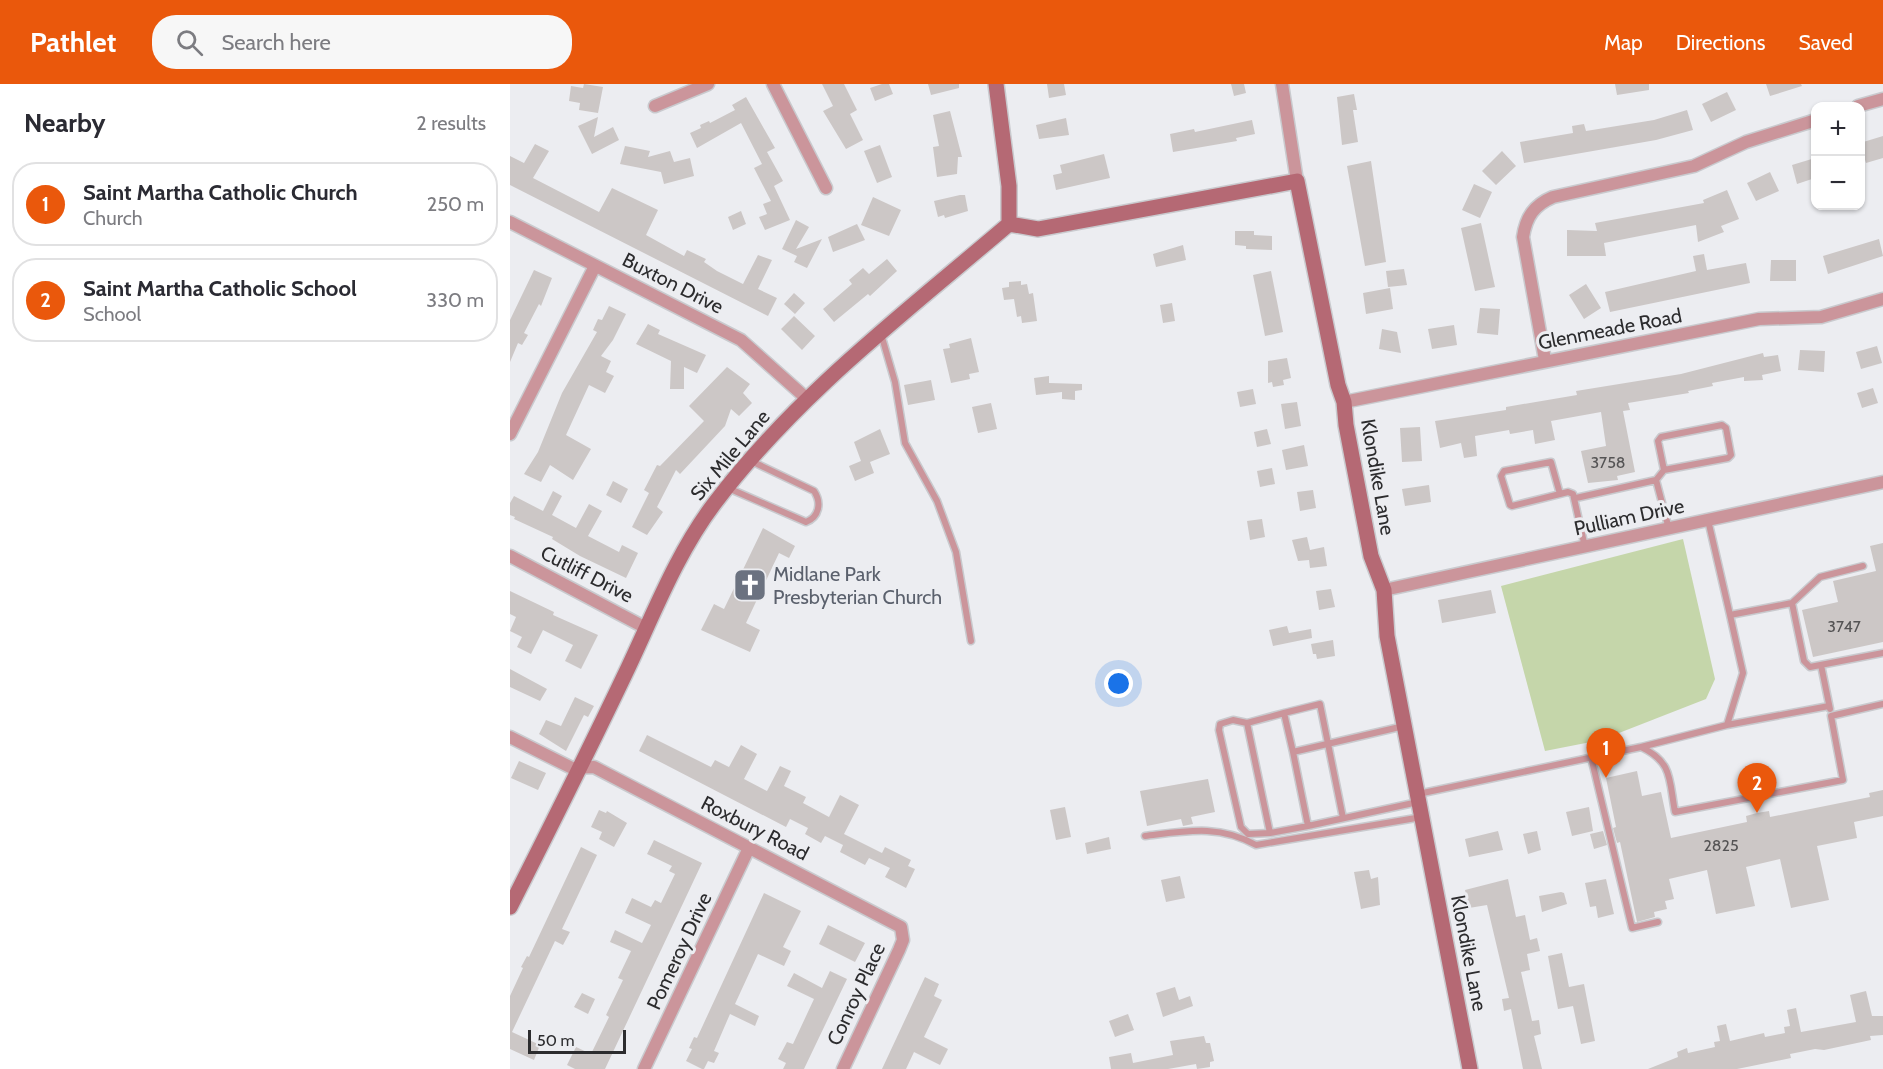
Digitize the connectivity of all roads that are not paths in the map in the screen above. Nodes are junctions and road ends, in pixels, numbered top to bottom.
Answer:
1 (708, 84) edge
2 (773, 84) edge
3 (996, 84) edge
4 (1282, 84) edge
5 (1883, 99) edge
6 (1865, 104) edge
7 (655, 106) dead end
8 (1811, 121) edge
9 (1297, 181) junction
10 (826, 188) dead end
11 (510, 222) edge
12 (1009, 224) junction
13 (595, 266) junction
14 (1883, 299) edge
15 (881, 333) junction
16 (1545, 360) junction
17 (806, 398) junction
18 (1344, 402) junction
19 (510, 434) edge
20 (751, 461) junction
21 (1664, 470) junction
22 (1656, 480) junction
23 (1883, 482) edge
24 (728, 487) junction
25 (1560, 494) junction
26 (1576, 498) junction
27 (1708, 520) junction
28 (1669, 529) junction
29 (1585, 547) junction
30 (510, 556) edge
31 (1863, 567) dead end
32 (1384, 590) junction
33 (1792, 603) junction
34 (1730, 615) junction
35 (646, 628) junction
36 (971, 641) dead end
37 (1883, 653) edge
38 (1821, 665) junction
39 (1883, 704) edge
40 (1829, 706) junction
41 (1284, 713) junction
42 (1831, 716) junction
43 (1247, 723) junction
44 (1727, 725) junction
45 (1404, 726) junction
46 (510, 737) edge
47 (1329, 743) junction
48 (1641, 747) junction
49 (1293, 752) junction
50 (1591, 757) junction
51 (582, 766) junction
52 (1419, 804) junction
53 (1343, 818) junction
54 (1308, 826) junction
55 (1270, 833) junction
56 (1145, 836) dead end
57 (748, 850) junction
58 (510, 908) edge
59 (1658, 922) dead end
60 (903, 935) joint
61 (644, 1069) edge
62 (843, 1069) edge
63 (1470, 1069) edge

1 - 7 street
2 - 10 street
3 - 12 street
4 - 9 street
5 - 6 street
8 - 16 street
9 - 12 street
9 - 18 street, Klondike Lane
11 - 13 street, Buxton Drive
12 - 15 street, Six Mile Lane
13 - 17 street, Buxton Drive
13 - 19 street
14 - 16 street, Glenmeade Road
15 - 17 street, Six Mile Lane
15 - 36 lane
16 - 18 street, Glenmeade Road
17 - 20 street, Six Mile Lane
18 - 32 street, Klondike Lane
20 - 24 street, Six Mile Lane
20 - 24 lane
21 - 21 lane
21 - 22 lane
22 - 26 lane
22 - 28 lane
23 - 27 street, Pulliam Drive
24 - 35 street, Six Mile Lane
25 - 25 lane
25 - 26 lane
26 - 29 lane
27 - 28 street, Pulliam Drive
27 - 34 lane
28 - 29 street, Pulliam Drive
29 - 32 street, Pulliam Drive
30 - 35 street, Cutliff Drive
31 - 33 lane
32 - 45 street, Klondike Lane
33 - 34 lane
33 - 38 lane
34 - 44 lane
35 - 51 street, Six Mile Lane
37 - 38 lane
38 - 40 lane
39 - 42 lane
40 - 42 lane
40 - 44 lane
41 - 43 lane
41 - 47 lane
41 - 49 lane
42 - 48 lane
43 - 55 lane
43 - 55 lane
44 - 48 lane
45 - 47 lane
45 - 52 street, Klondike Lane
46 - 51 street, Roxbury Road
47 - 49 lane
47 - 53 lane
48 - 50 lane
49 - 54 lane
50 - 52 lane
50 - 59 lane
51 - 57 street, Roxbury Road
51 - 58 street, Six Mile Lane
52 - 53 lane
52 - 56 lane
52 - 63 street, Klondike Lane
53 - 54 lane
54 - 55 lane
57 - 60 street, Roxbury Road
57 - 61 street, Pomeroy Drive
60 - 62 street, Conroy Place

